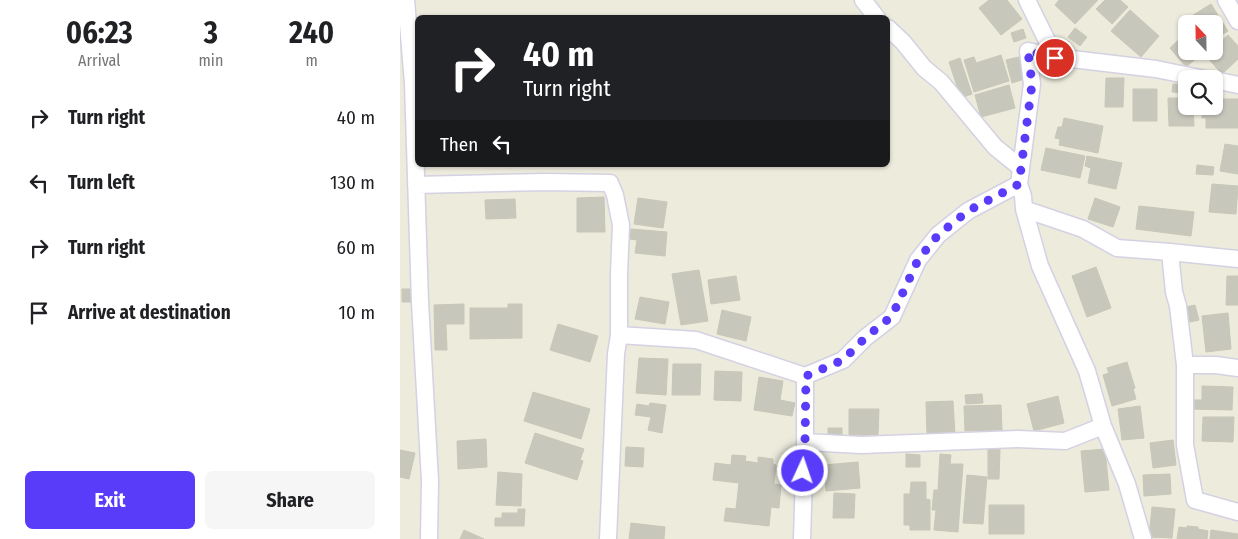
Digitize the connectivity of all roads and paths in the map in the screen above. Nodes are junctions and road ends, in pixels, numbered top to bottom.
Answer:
1 (406, 0) edge
2 (863, 0) edge
3 (1027, 0) edge
4 (1226, 0) edge
5 (875, 15) edge
6 (1238, 21) edge
7 (890, 30) edge
8 (1055, 58) junction
9 (1178, 73) edge
10 (1223, 82) edge
11 (1238, 85) edge
12 (407, 119) edge
13 (1020, 176) junction
14 (416, 185) junction
15 (1024, 209) junction
16 (1170, 252) junction
17 (1238, 259) edge
18 (619, 335) junction
19 (1185, 364) junction
20 (1238, 368) edge
21 (806, 376) junction
22 (1103, 426) junction
23 (805, 442) junction
24 (1238, 512) edge
25 (429, 539) edge
26 (608, 539) edge
27 (802, 539) edge
28 (1143, 539) edge

1 - 12 street
2 - 5 street
3 - 8 street
4 - 6 street
7 - 13 street
8 - 9 street
8 - 13 street
10 - 11 street
12 - 14 street
13 - 15 street
13 - 21 street
14 - 18 street
14 - 25 street
15 - 16 street
15 - 22 street
16 - 17 street
16 - 19 street
18 - 21 street
18 - 26 street
19 - 20 street
19 - 24 street
21 - 23 street
22 - 23 street
22 - 28 street
23 - 27 street

